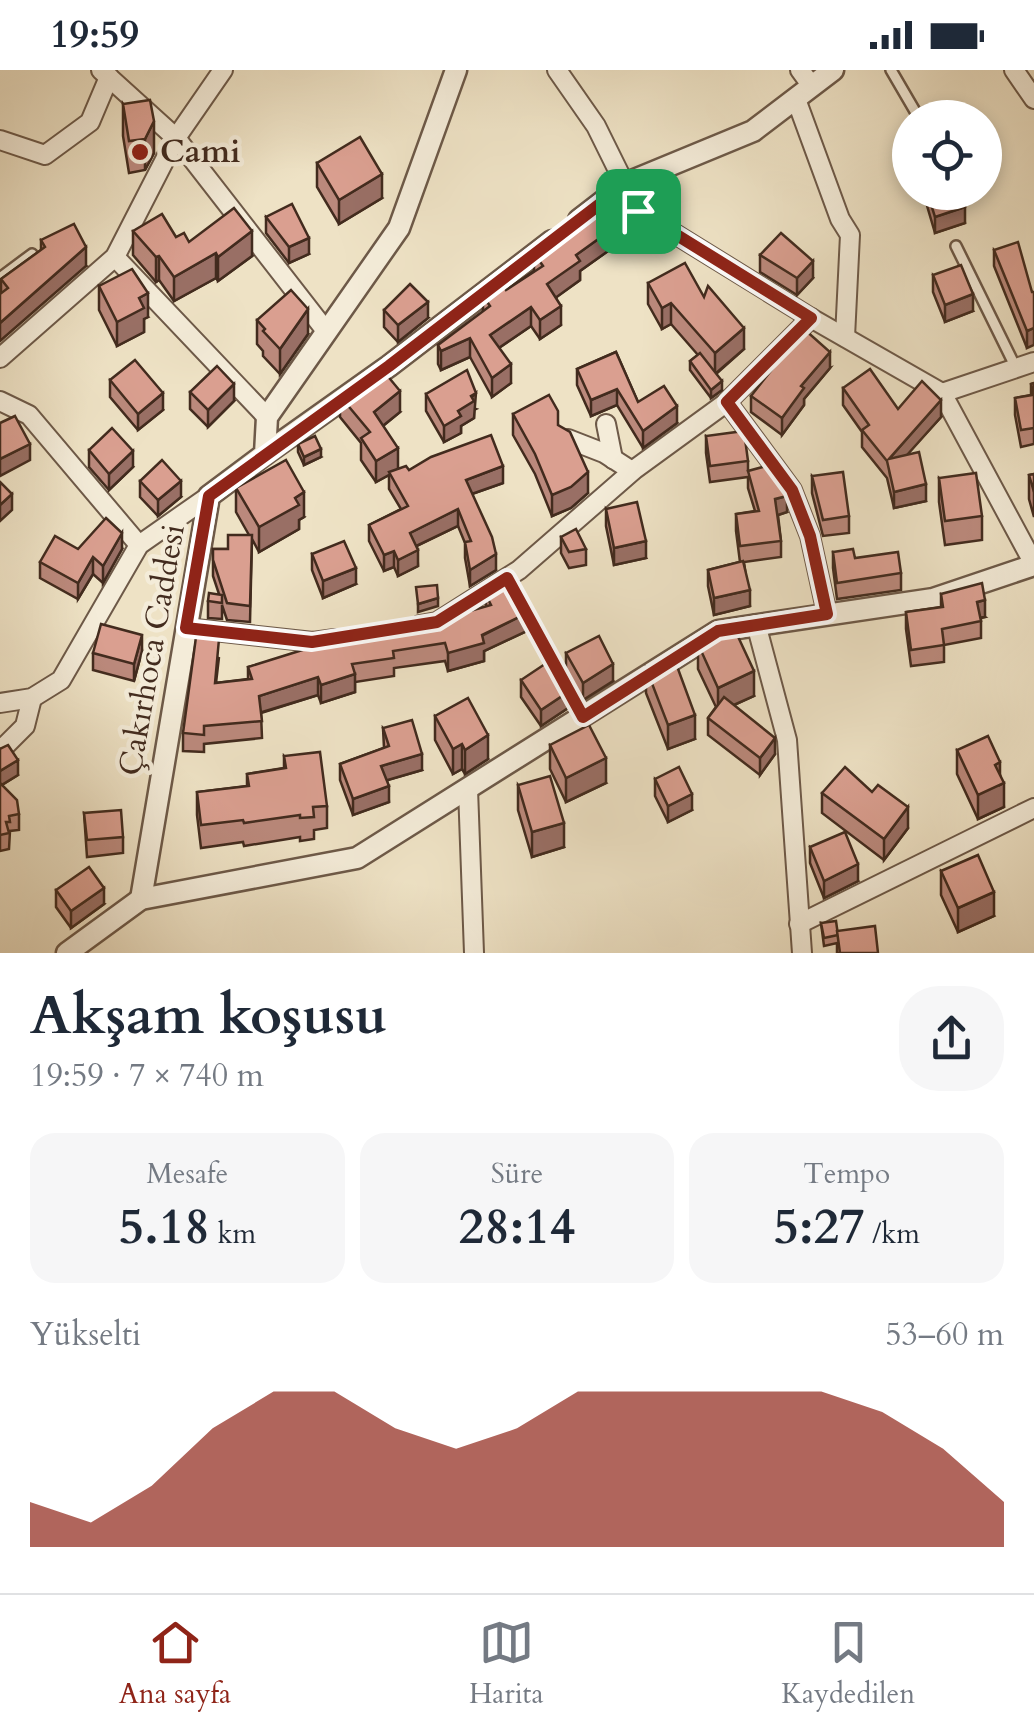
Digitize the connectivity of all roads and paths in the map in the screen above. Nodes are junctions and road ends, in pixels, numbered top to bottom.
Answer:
1 (223, 70) edge
2 (456, 70) edge
3 (557, 70) edge
4 (834, 70) edge
5 (892, 70) edge
6 (1014, 70) edge
7 (105, 74) edge
8 (802, 85) edge
9 (1034, 99) edge
10 (910, 100) edge
11 (176, 138) junction
12 (0, 140) edge
13 (626, 184) junction
14 (956, 246) dead end
15 (32, 254) edge
16 (115, 257) junction
17 (0, 278) edge
18 (811, 318) junction
19 (326, 331) junction
20 (845, 336) junction
21 (0, 358) edge
22 (1025, 366) edge
23 (942, 392) junction
24 (0, 401) edge
25 (727, 402) junction
26 (266, 417) junction
27 (606, 424) dead end
28 (568, 440) edge
29 (265, 454) junction
30 (613, 459) junction
31 (632, 472) junction
32 (209, 496) junction
33 (138, 546) junction
34 (1034, 565) edge
35 (507, 578) junction
36 (827, 614) junction
37 (756, 624) junction
38 (186, 628) junction
39 (402, 628) edge
40 (348, 636) edge
41 (32, 698) junction
42 (0, 703) edge
43 (583, 717) junction
44 (0, 751) edge
45 (468, 790) junction
46 (1034, 809) edge
47 (141, 899) junction
48 (799, 924) junction
49 (67, 953) edge
50 (474, 953) edge
51 (802, 953) edge

1 - 11 street
2 - 19 street
3 - 13 street
4 - 8 street, Çakırhoca Caddesi
5 - 10 lane
6 - 9 street
7 - 11 street
7 - 12 street
8 - 13 street, Çakırhoca Caddesi
8 - 20 street
11 - 16 street
11 - 19 street
13 - 18 street
13 - 29 street, Çakırhoca Caddesi
14 - 22 lane
15 - 17 lane
16 - 21 street
16 - 26 street
18 - 20 street
18 - 25 street
19 - 26 street
20 - 23 street
22 - 23 street
23 - 34 street
24 - 33 street
25 - 31 street
25 - 36 street
26 - 29 street
27 - 30 street
28 - 30 street
29 - 32 street, Çakırhoca Caddesi
30 - 31 street
31 - 35 street
32 - 33 street
32 - 38 street, Çakırhoca Caddesi
33 - 41 street
34 - 36 street
35 - 39 street
35 - 43 lane
36 - 37 street
37 - 43 street
37 - 48 street
38 - 40 street
38 - 47 street, Çakırhoca Caddesi
41 - 42 street
41 - 44 street
43 - 45 street
45 - 47 street
45 - 50 street
46 - 48 street
47 - 49 street
48 - 51 street

